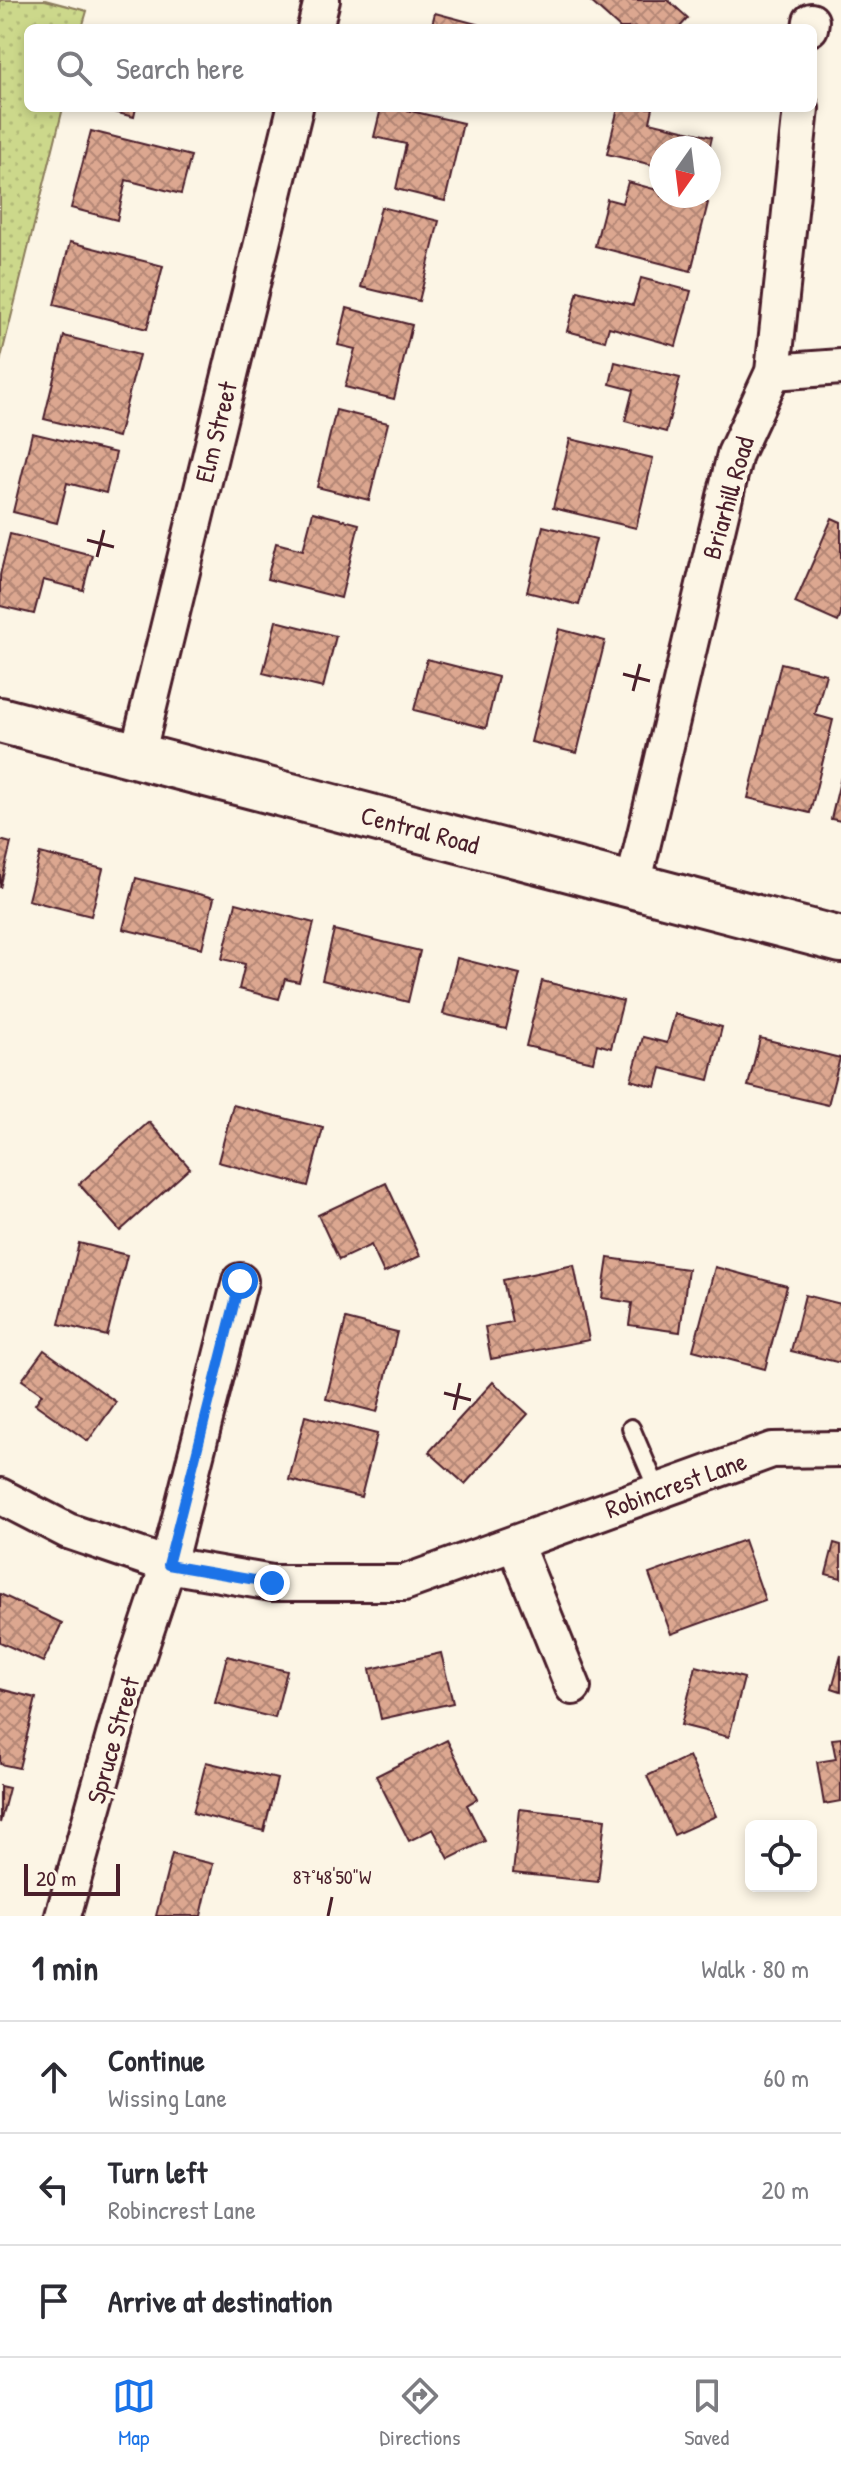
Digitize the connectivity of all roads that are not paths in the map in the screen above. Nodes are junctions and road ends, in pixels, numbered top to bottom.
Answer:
1 (322, 0) edge
2 (316, 24) edge
3 (294, 112) edge
4 (801, 112) edge
5 (841, 367) edge
6 (773, 372) junction
7 (0, 720) edge
8 (137, 756) junction
9 (633, 885) junction
10 (841, 940) edge
11 (240, 1281) dead end
12 (631, 1428) dead end
13 (841, 1449) edge
14 (658, 1491) junction
15 (0, 1496) edge
16 (515, 1544) junction
17 (168, 1565) junction
18 (573, 1687) dead end
19 (63, 1916) edge

1 - 2 street
3 - 8 street, Elm Street
4 - 6 street, Briarhill Road
5 - 6 street
6 - 9 street, Briarhill Road
7 - 8 main road, Central Road
8 - 9 main road, Central Road
9 - 10 main road, Central Road
11 - 17 street, Spruce Street
12 - 14 lane
13 - 14 street, Robincrest Lane
14 - 16 street, Robincrest Lane
15 - 17 street, Robincrest Lane
16 - 17 street, Robincrest Lane
16 - 18 street
17 - 19 street, Spruce Street

